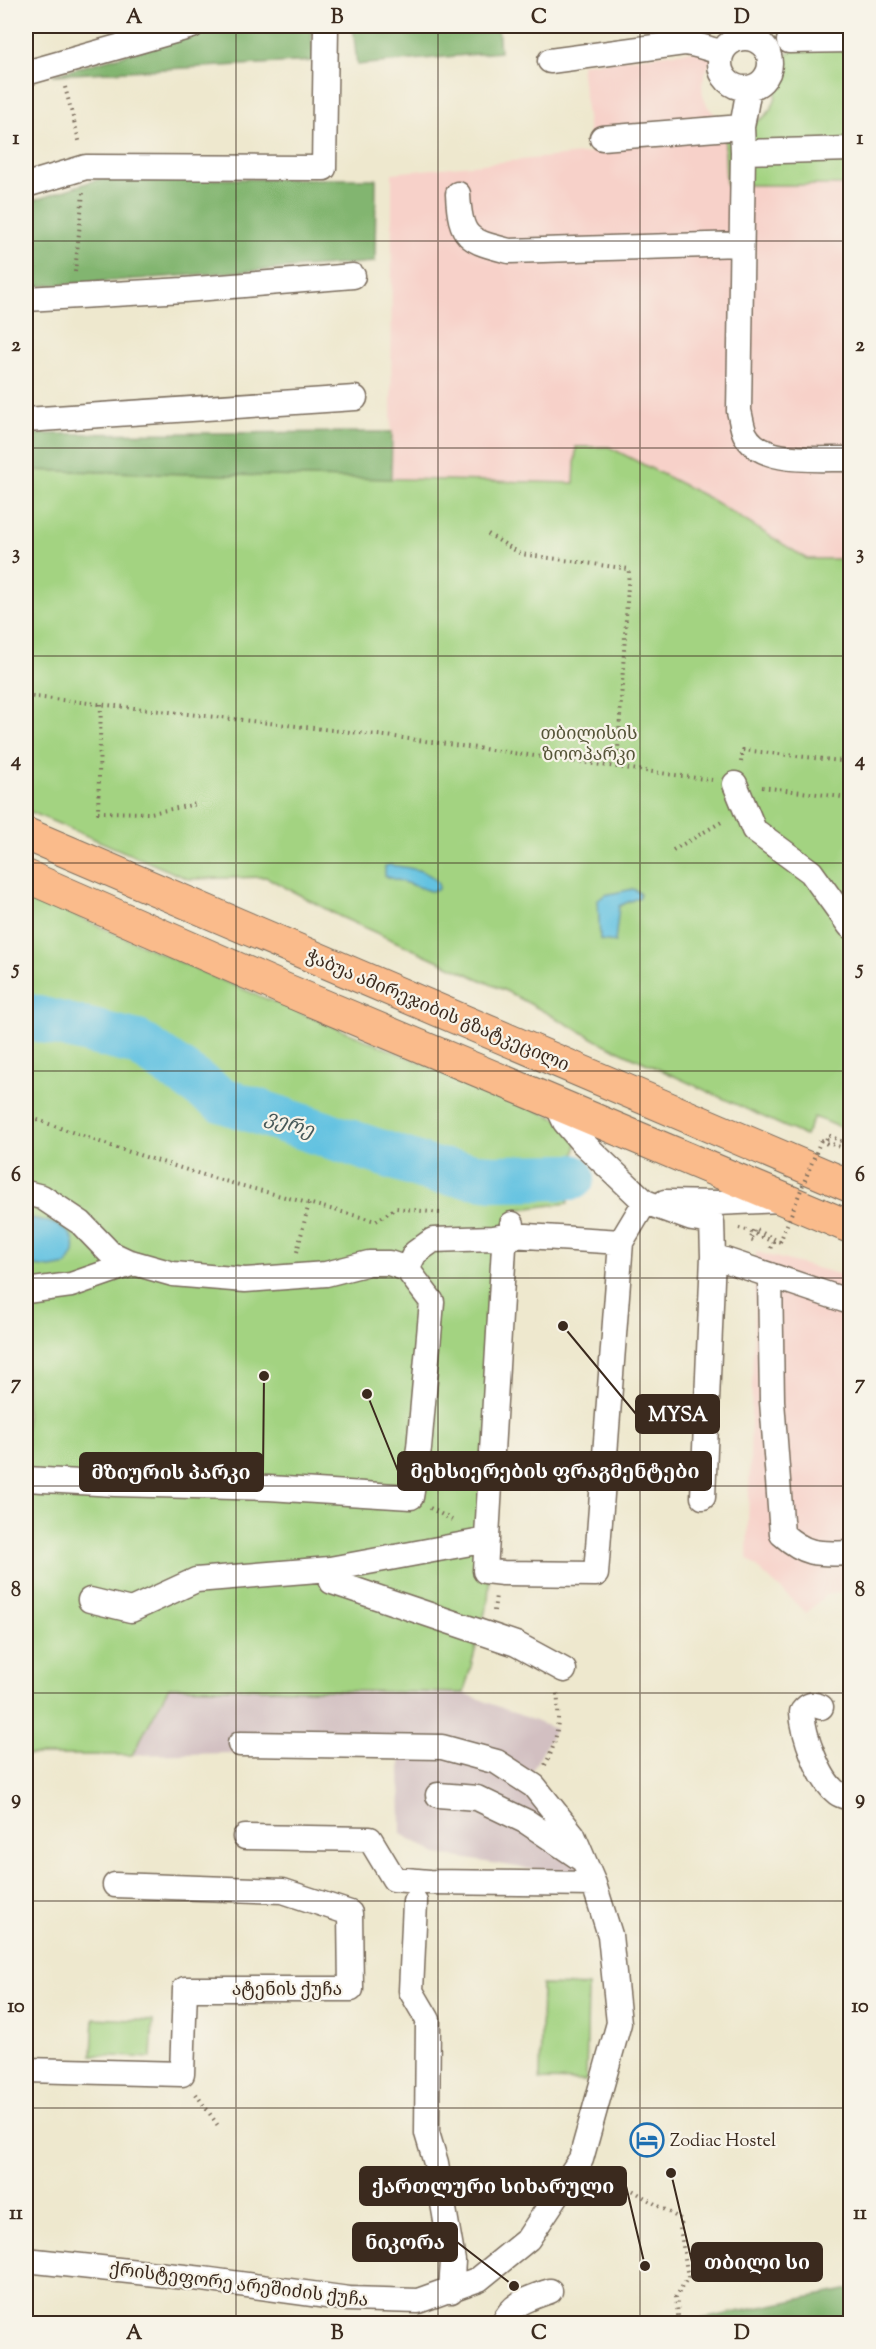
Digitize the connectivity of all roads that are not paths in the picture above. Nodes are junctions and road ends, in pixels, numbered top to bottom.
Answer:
1 (192, 26) edge
2 (326, 26) edge
3 (795, 33) edge
4 (850, 40) edge
5 (766, 48) junction
6 (722, 52) junction
7 (550, 61) dead end
8 (26, 73) edge
9 (749, 88) junction
10 (742, 127) junction
11 (602, 138) dead end
12 (850, 150) edge
13 (743, 152) junction
14 (26, 185) edge
15 (458, 194) dead end
16 (741, 244) junction
17 (353, 276) dead end
18 (26, 299) edge
19 (355, 398) dead end
20 (26, 420) edge
21 (850, 459) edge
22 (737, 784) road end
23 (26, 834) edge
24 (26, 876) edge
25 (850, 926) edge
26 (556, 1103) junction
27 (850, 1186) edge
28 (26, 1193) edge
29 (783, 1200) junction
30 (645, 1202) junction
31 (850, 1227) edge
32 (511, 1228) junction
33 (621, 1242) junction
34 (713, 1256) junction
35 (134, 1263) junction
36 (407, 1269) junction
37 (770, 1275) junction
38 (26, 1292) edge
39 (850, 1302) edge
40 (26, 1479) edge
41 (703, 1497) dead end
42 (487, 1540) junction
43 (850, 1553) edge
44 (330, 1569) junction
45 (90, 1600) dead end
46 (564, 1670) dead end
47 (821, 1707) dead end
48 (240, 1744) dead end
49 (438, 1795) dead end
50 (850, 1798) edge
51 (244, 1837) dead end
52 (584, 1860) junction
53 (594, 1884) junction
54 (115, 1885) dead end
55 (415, 1902) dead end
56 (26, 2070) edge
57 (26, 2260) edge
58 (451, 2291) junction
59 (550, 2291) dead end
60 (503, 2324) edge

1 - 8 street
2 - 14 street
3 - 4 street
3 - 5 street
5 - 6 street
5 - 9 street
6 - 7 street
6 - 9 street
9 - 10 street
10 - 11 street
10 - 13 street
12 - 13 street
13 - 16 street
15 - 16 street
16 - 21 street
17 - 18 street
19 - 20 street
22 - 25 street
23 - 27 main road, ჭაბუა ამირეჯიბის გზატკეცილი
24 - 26 main road
26 - 29 main road
26 - 30 street
28 - 35 street
29 - 30 street
29 - 31 main road
30 - 33 street
30 - 34 street
32 - 33 street
32 - 36 street
32 - 42 street
33 - 42 street
34 - 37 street
34 - 41 street
35 - 36 street
35 - 38 street
36 - 40 street
37 - 39 street
37 - 43 street
42 - 44 street
44 - 45 street
44 - 46 street
47 - 50 street
48 - 52 street, ქრისტეფორე არეშიძის ქუჩა
49 - 52 street
51 - 53 street
52 - 53 street, ქრისტეფორე არეშიძის ქუჩა
53 - 58 street, ქრისტეფორე არეშიძის ქუჩა
54 - 56 street, ატენის ქუჩა
55 - 58 street
57 - 58 street, ქრისტეფორე არეშიძის ქუჩა
59 - 60 street

